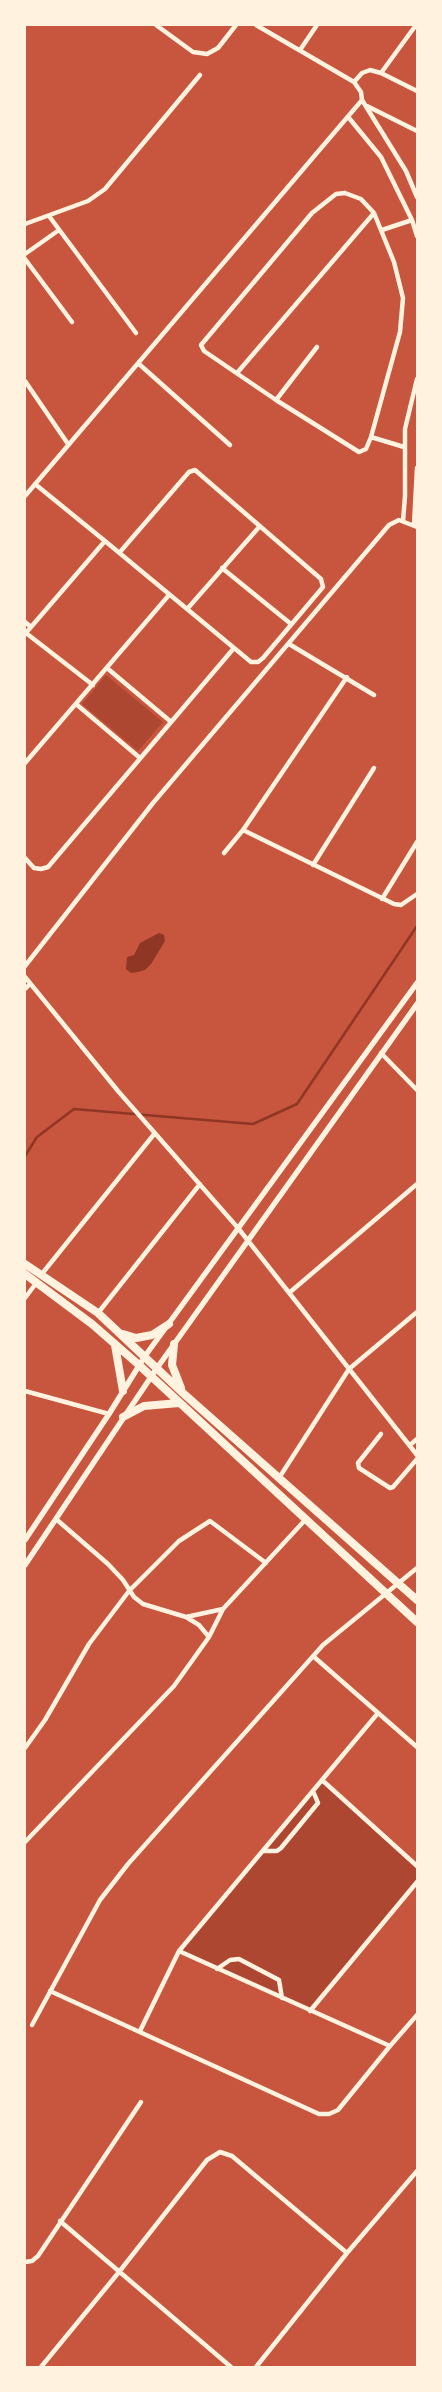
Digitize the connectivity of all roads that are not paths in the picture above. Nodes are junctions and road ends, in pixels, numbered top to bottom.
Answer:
1 (156, 25) edge
2 (236, 25) edge
3 (256, 25) edge
4 (317, 25) edge
5 (416, 25) edge
6 (300, 50) junction
7 (381, 73) junction
8 (200, 75) dead end
9 (354, 82) junction
10 (417, 91) edge
11 (362, 100) junction
12 (366, 106) junction
13 (349, 118) junction
14 (417, 132) edge
15 (417, 197) edge
16 (374, 213) junction
17 (49, 216) junction
18 (412, 220) junction
19 (25, 224) edge
20 (59, 230) junction
21 (382, 230) junction
22 (417, 236) edge
23 (25, 254) edge
24 (25, 259) edge
25 (72, 322) dead end
26 (136, 333) dead end
27 (317, 346) dead end
28 (139, 364) junction
29 (237, 373) junction
30 (417, 379) edge
31 (25, 381) edge
32 (276, 400) junction
33 (371, 436) junction
34 (68, 444) junction
35 (230, 444) dead end
36 (404, 447) junction
37 (417, 468) edge
38 (35, 484) junction
39 (25, 496) edge
40 (403, 521) junction
41 (260, 526) junction
42 (416, 526) edge
43 (105, 541) junction
44 (120, 552) junction
45 (222, 568) junction
46 (169, 595) junction
47 (188, 608) junction
48 (25, 622) edge
49 (291, 624) junction
50 (31, 627) junction
51 (25, 633) edge
52 (289, 644) junction
53 (234, 648) junction
54 (107, 668) junction
55 (347, 677) junction
56 (93, 685) junction
57 (374, 695) dead end
58 (76, 704) junction
59 (170, 721) junction
60 (140, 758) junction
61 (25, 763) edge
62 (374, 768) dead end
63 (243, 830) junction
64 (417, 842) edge
65 (224, 853) dead end
66 (25, 858) edge
67 (313, 865) junction
68 (417, 894) edge
69 (382, 899) junction
70 (25, 966) edge
71 (25, 977) edge
72 (417, 983) edge
73 (30, 984) junction
74 (25, 989) edge
75 (417, 1004) edge
76 (381, 1053) junction
77 (417, 1090) edge
78 (154, 1132) junction
79 (200, 1184) junction
80 (417, 1184) edge
81 (238, 1228) junction
82 (246, 1241) junction
83 (25, 1264) edge
84 (25, 1274) edge
85 (39, 1279) junction
86 (289, 1293) junction
87 (25, 1298) edge
88 (417, 1312) edge
89 (98, 1313) junction
90 (169, 1324) junction
91 (119, 1332) junction
92 (115, 1344) junction
93 (174, 1344) junction
94 (145, 1356) junction
95 (139, 1365) junction
96 (157, 1368) junction
97 (349, 1369) junction
98 (151, 1377) junction
99 (25, 1391) edge
100 (123, 1391) junction
101 (184, 1394) junction
102 (179, 1403) junction
103 (109, 1414) junction
104 (123, 1417) junction
105 (381, 1434) dead end
106 (417, 1440) edge
107 (410, 1445) junction
108 (417, 1455) edge
109 (417, 1459) edge
110 (279, 1478) junction
111 (307, 1518) junction
112 (56, 1519) junction
113 (25, 1540) edge
114 (266, 1563) junction
115 (25, 1565) edge
116 (417, 1568) edge
117 (399, 1583) junction
118 (129, 1591) junction
119 (385, 1594) junction
120 (417, 1600) edge
121 (223, 1609) junction
122 (186, 1617) junction
123 (417, 1622) edge
124 (209, 1637) junction
125 (313, 1656) junction
126 (378, 1713) junction
127 (417, 1747) edge
128 (25, 1748) edge
129 (322, 1780) junction
130 (313, 1791) junction
131 (25, 1842) edge
132 (262, 1851) junction
133 (417, 1866) edge
134 (417, 1882) edge
135 (179, 1951) junction
136 (217, 1969) junction
137 (50, 1991) junction
138 (282, 1998) junction
139 (310, 2011) junction
140 (417, 2015) edge
141 (32, 2025) dead end
142 (140, 2032) junction
143 (390, 2046) junction
144 (141, 2102) dead end
145 (417, 2171) edge
146 (60, 2221) junction
147 (347, 2253) junction
148 (25, 2262) edge
149 (119, 2272) junction
150 (41, 2367) edge
151 (232, 2367) edge
152 (256, 2367) edge

1 - 2 street
3 - 6 street
4 - 6 street
5 - 7 street
6 - 9 street
7 - 9 street
7 - 10 street
8 - 17 street
9 - 11 street
11 - 12 street
11 - 13 street
12 - 14 street
12 - 15 street
13 - 18 street
13 - 28 street
16 - 21 street
16 - 29 street
16 - 29 street
17 - 19 street
17 - 20 street
18 - 21 street
18 - 22 street
20 - 23 street
20 - 26 street
21 - 33 street
24 - 25 street
27 - 32 street
28 - 34 street
28 - 35 street
29 - 32 street
30 - 36 street
31 - 34 street
32 - 33 street
33 - 36 street
34 - 38 street
36 - 40 street
37 - 42 street
38 - 39 street
38 - 43 street
40 - 42 street
40 - 52 street
41 - 44 street
41 - 45 street
41 - 49 street
43 - 44 street
43 - 50 street
44 - 46 street
45 - 47 street
45 - 49 street
46 - 47 street
46 - 54 street
47 - 53 street
48 - 50 street
49 - 53 street
50 - 51 street
51 - 56 street
52 - 55 street
52 - 70 street
53 - 59 street
54 - 56 street
54 - 59 street
55 - 57 street
55 - 63 street
56 - 58 street
58 - 60 street
58 - 61 street
59 - 60 street
60 - 66 street
62 - 67 street
63 - 65 street
63 - 67 street
64 - 69 street
67 - 69 street
68 - 69 street
71 - 73 street
72 - 81 street
73 - 74 street
73 - 78 street
75 - 76 street
76 - 77 street
76 - 82 street
78 - 79 street
78 - 85 street
79 - 81 street
79 - 89 street
80 - 86 street
81 - 82 street
81 - 90 street
82 - 86 street
82 - 93 street
83 - 85 main road
84 - 85 main road
85 - 87 street
85 - 89 main road
85 - 92 main road
86 - 97 street
88 - 97 street
89 - 91 main road
90 - 91 main road
90 - 94 street
91 - 94 main road
92 - 95 main road
92 - 100 main road
93 - 96 street
93 - 101 main road
94 - 95 street
94 - 96 main road
95 - 98 main road
95 - 100 street
96 - 98 street
96 - 101 main road
97 - 107 street
97 - 110 street
98 - 102 main road
98 - 104 street
99 - 103 street
100 - 103 street
101 - 110 main road
102 - 104 main road
102 - 111 main road
103 - 113 street
104 - 112 street
105 - 109 street
106 - 107 street
107 - 108 street
110 - 117 main road
111 - 114 street
111 - 119 main road
112 - 115 street
112 - 118 street
114 - 118 street
114 - 121 street
116 - 117 street
117 - 119 street
117 - 120 main road
118 - 122 street
118 - 128 street
119 - 123 main road
119 - 125 street
121 - 122 street
121 - 124 street
122 - 124 street
124 - 131 street
125 - 126 street
125 - 137 street
126 - 127 street
126 - 129 street
129 - 130 street
129 - 133 street
130 - 132 street
130 - 132 street
132 - 135 street
134 - 139 street
135 - 136 street
135 - 142 street
136 - 138 street
136 - 138 street
137 - 141 street
137 - 142 street
138 - 139 street
139 - 143 street
140 - 143 street
142 - 143 street
144 - 146 street
145 - 147 street
146 - 148 street
146 - 149 street
147 - 149 street
147 - 152 street
149 - 150 street
149 - 151 street

